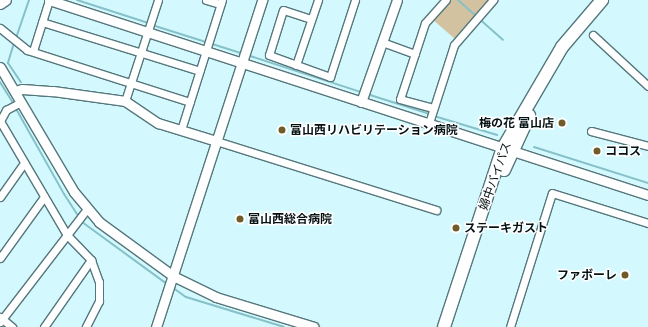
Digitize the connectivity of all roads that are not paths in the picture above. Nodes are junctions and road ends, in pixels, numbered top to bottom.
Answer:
1 (6, 0) edge
2 (49, 0) edge
3 (158, 0) edge
4 (206, 0) edge
5 (262, 0) edge
6 (318, 0) edge
7 (355, 0) edge
8 (446, 0) edge
9 (493, 0) edge
10 (602, 0) edge
11 (608, 0) edge
12 (395, 1) edge
13 (221, 2) edge
14 (0, 4) edge
15 (311, 19) junction
16 (42, 22) junction
17 (0, 28) edge
18 (148, 32) junction
19 (593, 35) dead end
20 (382, 42) junction
21 (33, 51) junction
22 (206, 52) junction
23 (140, 53) junction
24 (415, 54) junction
25 (242, 63) junction
26 (296, 65) junction
27 (0, 67) edge
28 (200, 71) junction
29 (131, 83) junction
30 (648, 86) edge
31 (15, 91) junction
32 (125, 101) junction
33 (21, 102) junction
34 (190, 102) junction
35 (361, 102) junction
36 (433, 108) junction
37 (0, 121) edge
38 (429, 123) junction
39 (181, 130) junction
40 (591, 131) dead end
41 (216, 141) junction
42 (648, 146) edge
43 (507, 150) junction
44 (24, 163) junction
45 (648, 195) edge
46 (0, 197) edge
47 (44, 197) junction
48 (87, 209) junction
49 (436, 210) dead end
50 (648, 223) edge
51 (67, 235) junction
52 (0, 258) edge
53 (91, 260) junction
54 (173, 276) junction
55 (1, 320) edge
56 (12, 327) edge
57 (44, 327) edge
58 (86, 327) edge
59 (156, 327) edge
60 (314, 327) edge
61 (444, 327) edge
62 (451, 327) edge
63 (510, 327) edge

1 - 14 street
2 - 16 street
2 - 18 street
3 - 18 street
4 - 13 street
5 - 25 street
6 - 15 street
7 - 26 street
8 - 24 street
9 - 36 street
10 - 43 highway, 婦中バイパス
11 - 43 highway, 婦中バイパス
12 - 20 street
13 - 22 street
15 - 26 street
15 - 26 street
16 - 21 street
16 - 23 street
17 - 21 street
18 - 22 street
18 - 23 street
19 - 30 street
20 - 24 street
20 - 35 street
21 - 29 street
22 - 25 street
22 - 28 street
23 - 28 street
23 - 29 street
24 - 36 street
25 - 35 street
25 - 41 street
27 - 31 street
28 - 34 street
29 - 32 street
29 - 34 street
31 - 32 street
31 - 33 street
32 - 39 street
33 - 37 street
33 - 48 street
34 - 39 street
35 - 38 street
36 - 38 street
37 - 44 street
38 - 43 street
39 - 41 street
40 - 42 street
41 - 49 street
41 - 54 street
43 - 45 street
43 - 61 highway, 婦中バイパス
43 - 62 highway, 婦中バイパス
44 - 46 street
44 - 47 street
47 - 51 street
47 - 52 street
48 - 51 street
48 - 54 street
50 - 63 street
51 - 53 street
51 - 55 street
53 - 57 street
53 - 58 street
54 - 59 street
54 - 60 street
55 - 56 street

